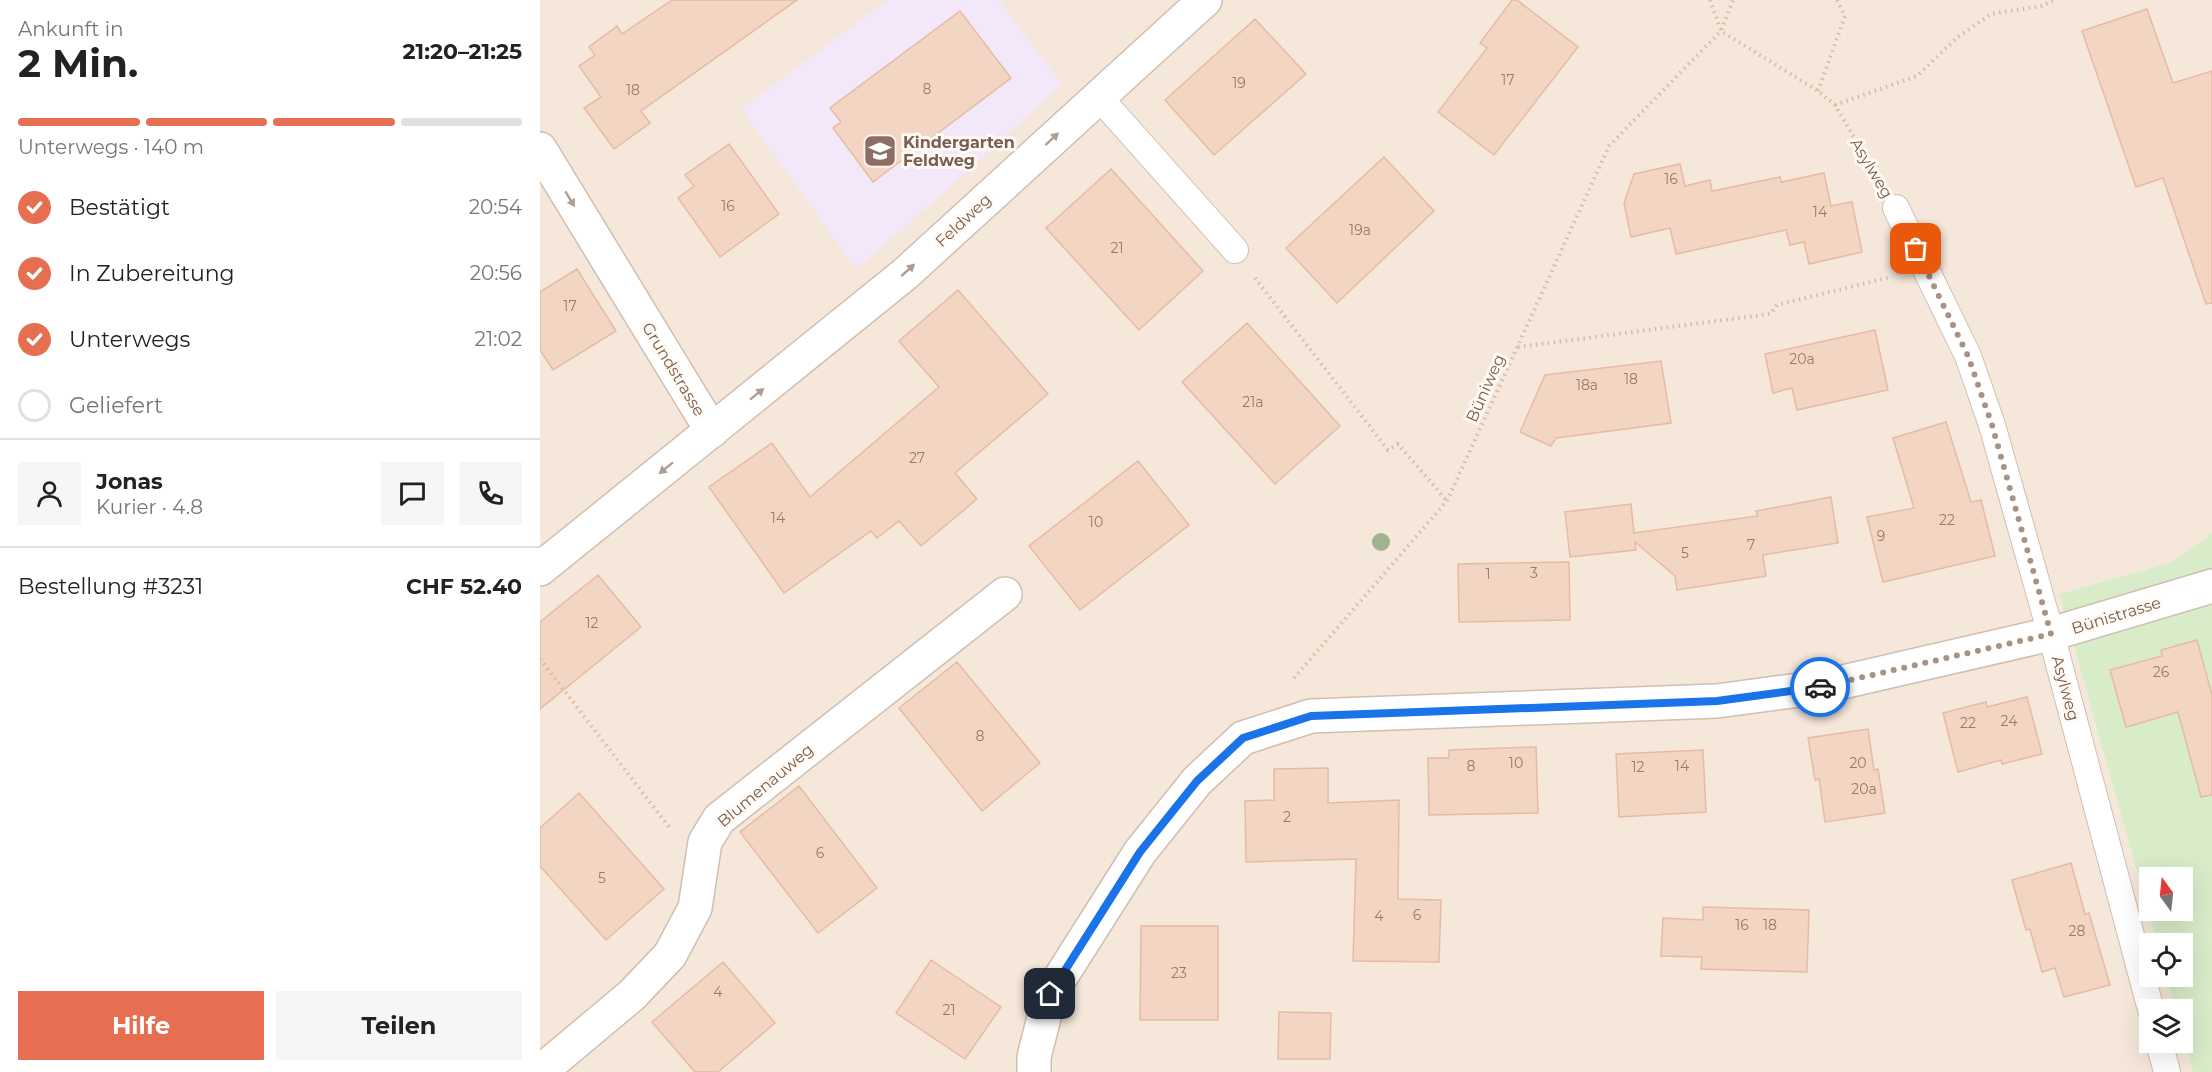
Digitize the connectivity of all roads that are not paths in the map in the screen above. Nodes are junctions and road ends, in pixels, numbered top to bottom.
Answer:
1 (1205, 0) edge
2 (1098, 96) junction
3 (540, 149) edge
4 (1896, 208) road end
5 (1235, 250) road end
6 (712, 431) junction
7 (540, 569) edge
8 (2212, 586) edge
9 (1005, 594) dead end
10 (2051, 634) junction
11 (2148, 999) edge
12 (2162, 1053) edge
13 (540, 1072) edge
14 (1034, 1072) edge
15 (2167, 1072) edge

1 - 2 street, Feldweg
2 - 5 lane
6 -> 2 street, Feldweg
3 -> 6 street, Grundstrasse
4 - 10 lane, Asylweg
6 -> 7 street, Grundstrasse
8 - 10 street, Bünistrasse
9 - 13 street, Blumenauweg
10 - 11 lane, Asylweg
10 - 14 street, Bünistrasse
12 - 15 lane

